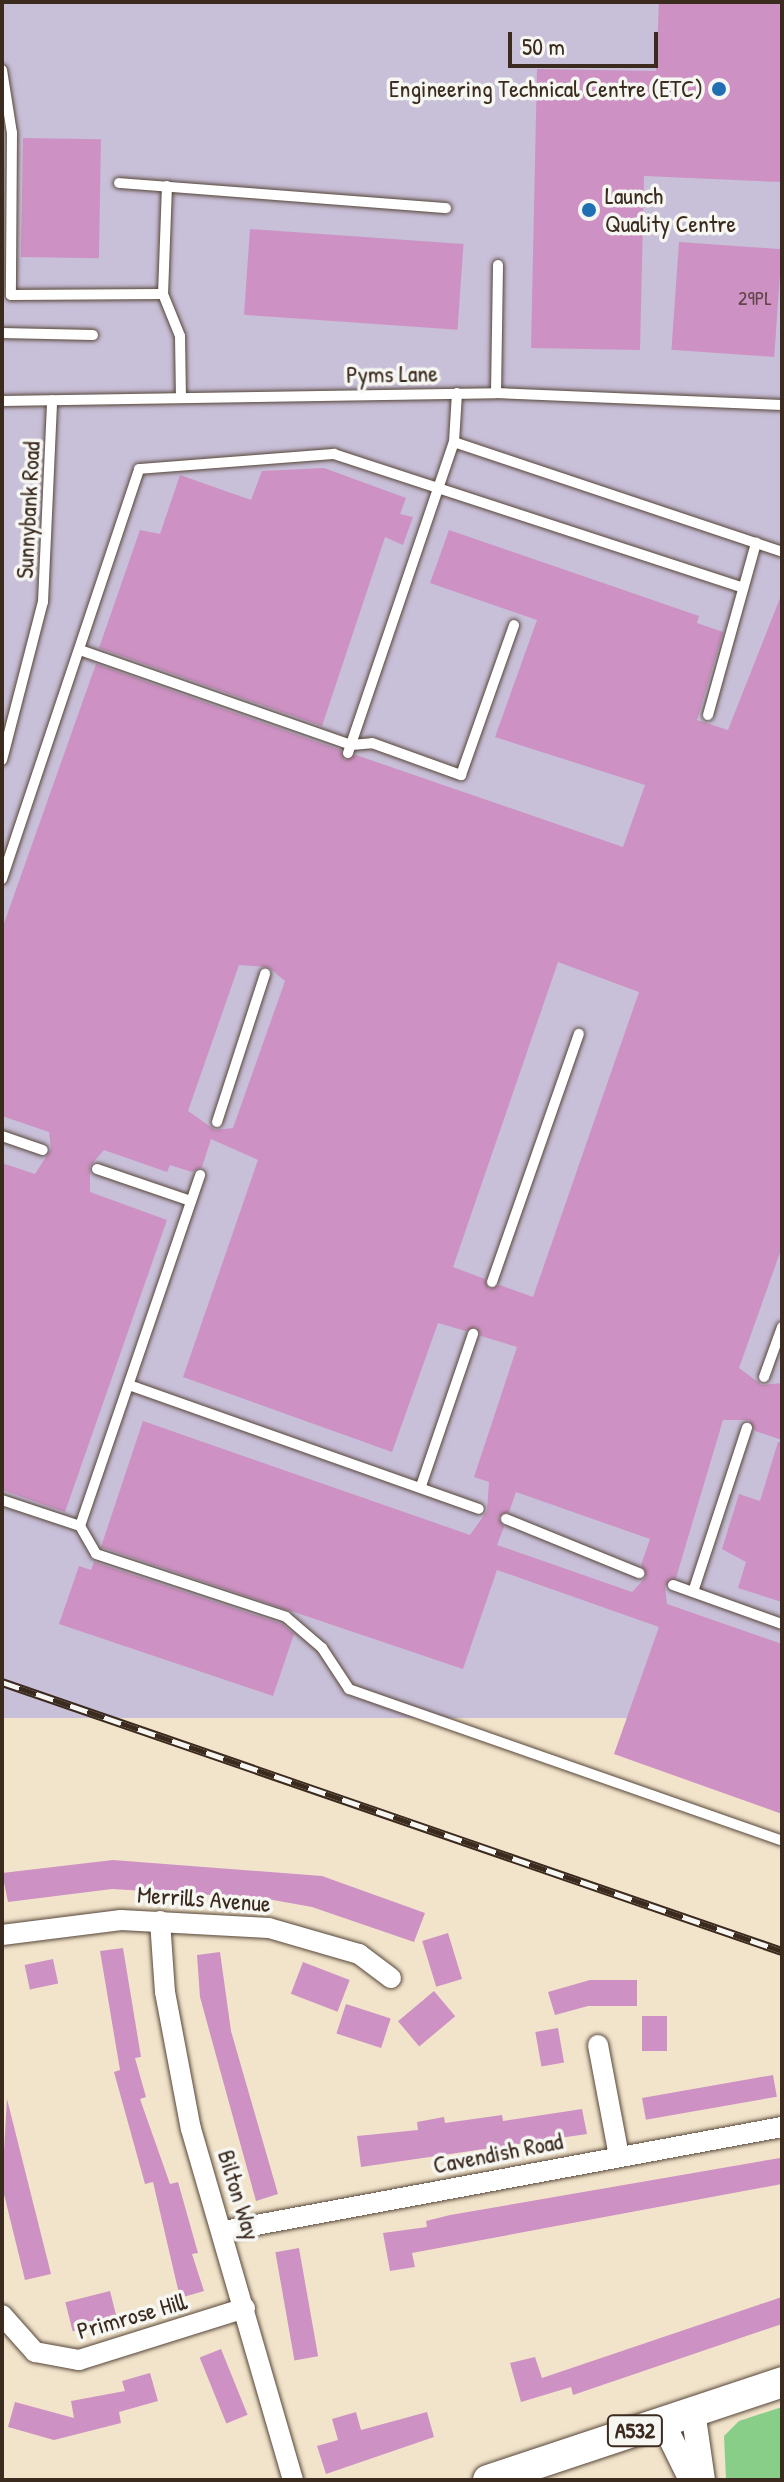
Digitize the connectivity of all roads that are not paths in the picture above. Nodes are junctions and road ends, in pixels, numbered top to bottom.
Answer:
1 (2, 70) edge
2 (119, 183) dead end
3 (167, 186) junction
4 (446, 208) dead end
5 (498, 265) dead end
6 (163, 294) junction
7 (2, 333) edge
8 (93, 335) dead end
9 (457, 393) junction
10 (496, 393) junction
11 (181, 398) junction
12 (52, 400) junction
13 (2, 401) edge
14 (782, 405) edge
15 (454, 442) junction
16 (439, 490) junction
17 (756, 543) junction
18 (782, 552) edge
19 (740, 587) junction
20 (514, 625) dead end
21 (80, 650) junction
22 (708, 715) dead end
23 (350, 749) junction
24 (2, 760) edge
25 (2, 879) edge
26 (265, 974) dead end
27 (579, 1034) dead end
28 (217, 1122) dead end
29 (2, 1136) edge
30 (43, 1150) dead end
31 (97, 1169) dead end
32 (200, 1175) dead end
33 (191, 1201) junction
34 (492, 1282) dead end
35 (782, 1327) edge
36 (473, 1334) dead end
37 (764, 1377) dead end
38 (129, 1385) junction
39 (747, 1428) dead end
40 (421, 1486) junction
41 (2, 1500) edge
42 (479, 1509) dead end
43 (506, 1519) dead end
44 (80, 1526) junction
45 (639, 1573) dead end
46 (673, 1585) dead end
47 (693, 1592) junction
48 (782, 1624) edge
49 (782, 1841) edge
50 (160, 1921) junction
51 (2, 1935) edge
52 (391, 1978) dead end
53 (598, 2045) dead end
54 (782, 2127) edge
55 (619, 2156) junction
56 (224, 2231) junction
57 (245, 2308) junction
58 (2, 2315) edge
59 (782, 2382) edge
60 (693, 2411) junction
61 (662, 2421) junction
62 (293, 2480) edge
63 (488, 2480) edge
64 (691, 2480) edge
65 (703, 2480) edge

1 - 6 lane
2 - 3 lane
3 - 4 lane
3 - 6 lane
5 - 10 lane
6 - 11 lane
7 - 8 lane
9 - 10 lane, Pyms Lane
9 - 11 lane, Pyms Lane
9 - 15 lane
10 - 14 lane, Pyms Lane
11 - 12 lane, Pyms Lane
12 - 13 lane, Pyms Lane
12 - 24 lane, Sunnybank Road
15 - 16 lane
15 - 17 lane
16 - 19 lane
16 - 21 lane
16 - 23 lane
17 - 18 lane
17 - 19 lane
19 - 22 lane
20 - 23 lane
21 - 23 lane
21 - 25 lane
26 - 28 lane
27 - 34 lane
29 - 30 lane
31 - 33 lane
32 - 33 lane
33 - 38 lane
35 - 37 lane
36 - 40 lane
38 - 40 lane
38 - 44 lane
39 - 47 lane
40 - 42 lane
41 - 44 lane
43 - 45 lane
44 - 49 lane
46 - 47 lane
47 - 48 lane
50 - 51 street, Merrills Avenue
50 - 52 street, Merrills Avenue
50 - 56 street, Bilton Way
53 - 55 street
54 - 55 street, Cavendish Road
55 - 56 street, Cavendish Road
56 - 57 street, Bilton Way
57 - 58 street, Primrose Hill
57 - 62 street, Bilton Way
59 - 60 main road, A532
60 - 61 main road, A532
60 - 65 street
61 - 63 main road, A532
61 - 64 street

